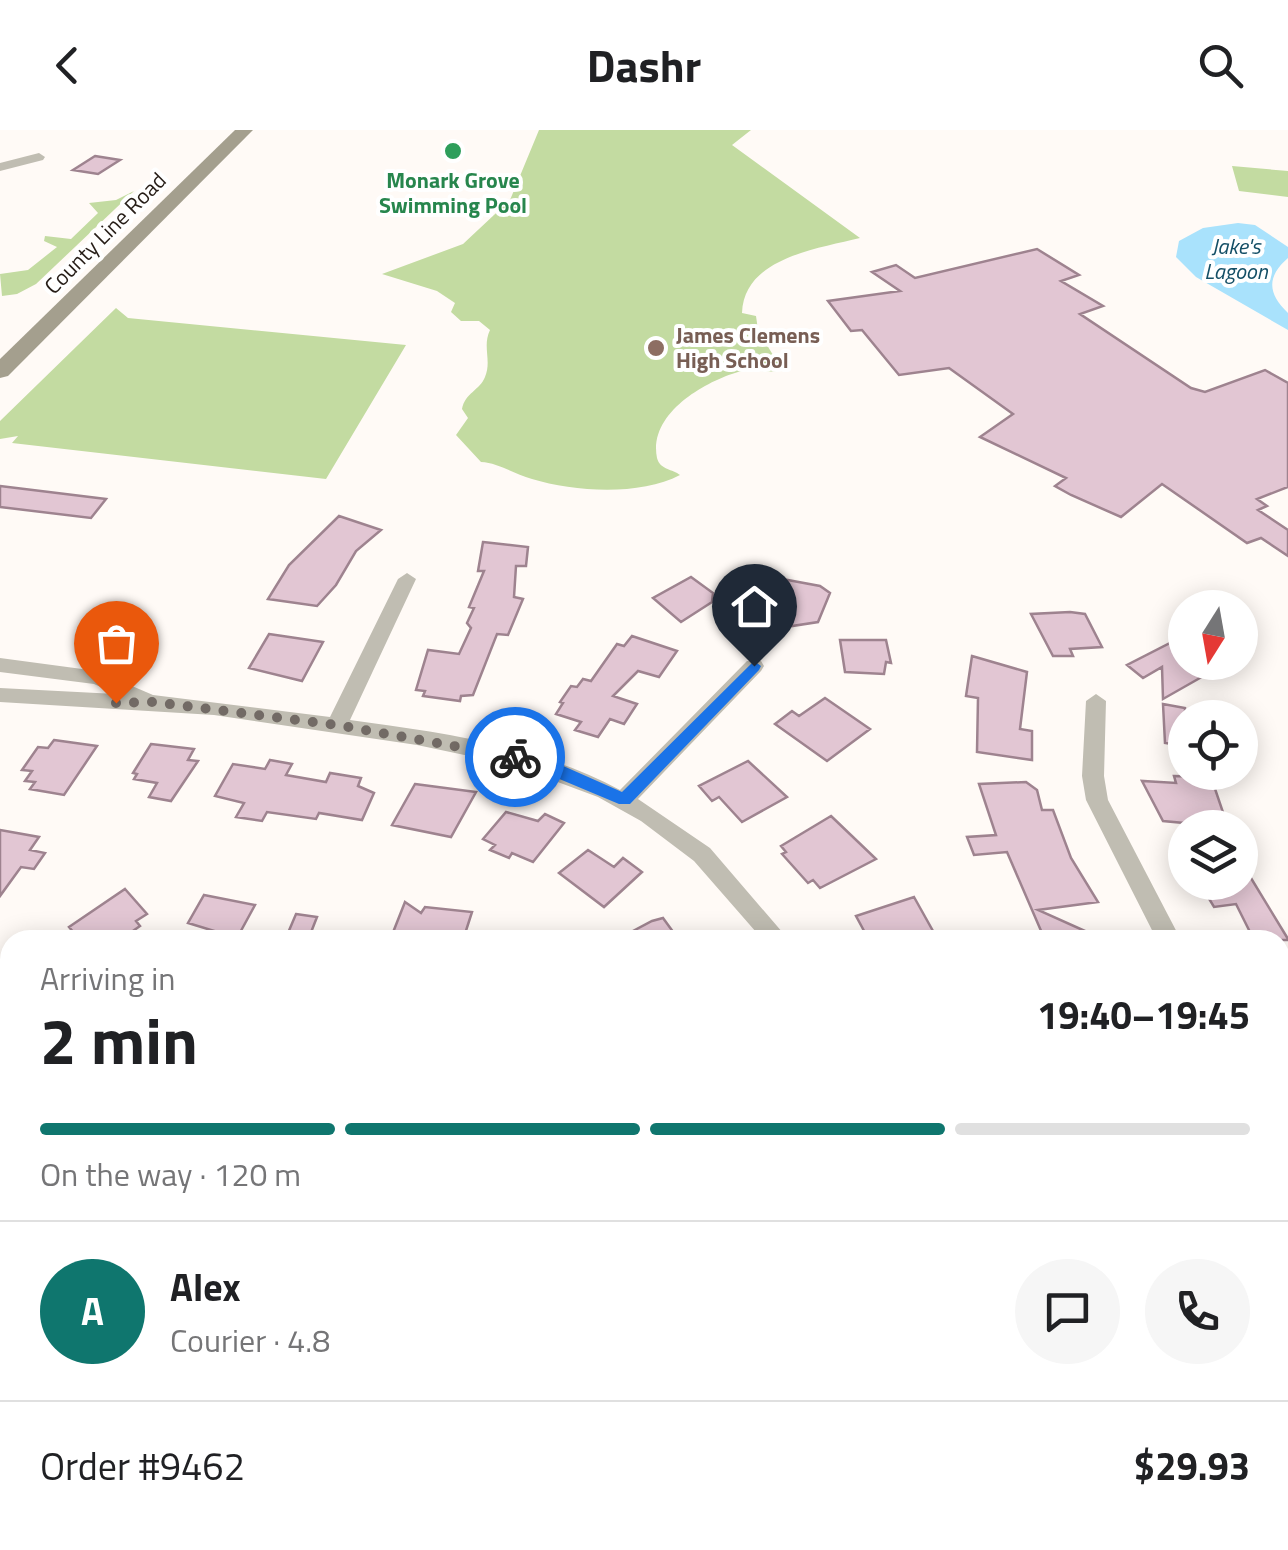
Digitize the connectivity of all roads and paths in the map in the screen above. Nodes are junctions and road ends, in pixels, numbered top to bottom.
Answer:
1 (244, 130) edge
2 (38, 157) dead end
3 (0, 166) edge
4 (0, 371) edge
5 (407, 579) dead end
6 (0, 665) edge
7 (754, 666) dead end
8 (35, 670) junction
9 (7, 696) edge
10 (153, 702) junction
11 (1096, 702) dead end
12 (0, 715) edge
13 (337, 725) junction
14 (624, 800) junction
15 (768, 930) edge
16 (1164, 930) edge

1 - 4 main road, County Line Road
2 - 3 street
5 - 13 street
6 - 8 street
7 - 14 street
8 - 9 street
8 - 10 street
9 - 10 street
9 - 12 street
10 - 13 street
11 - 16 street
13 - 14 street
14 - 15 street

